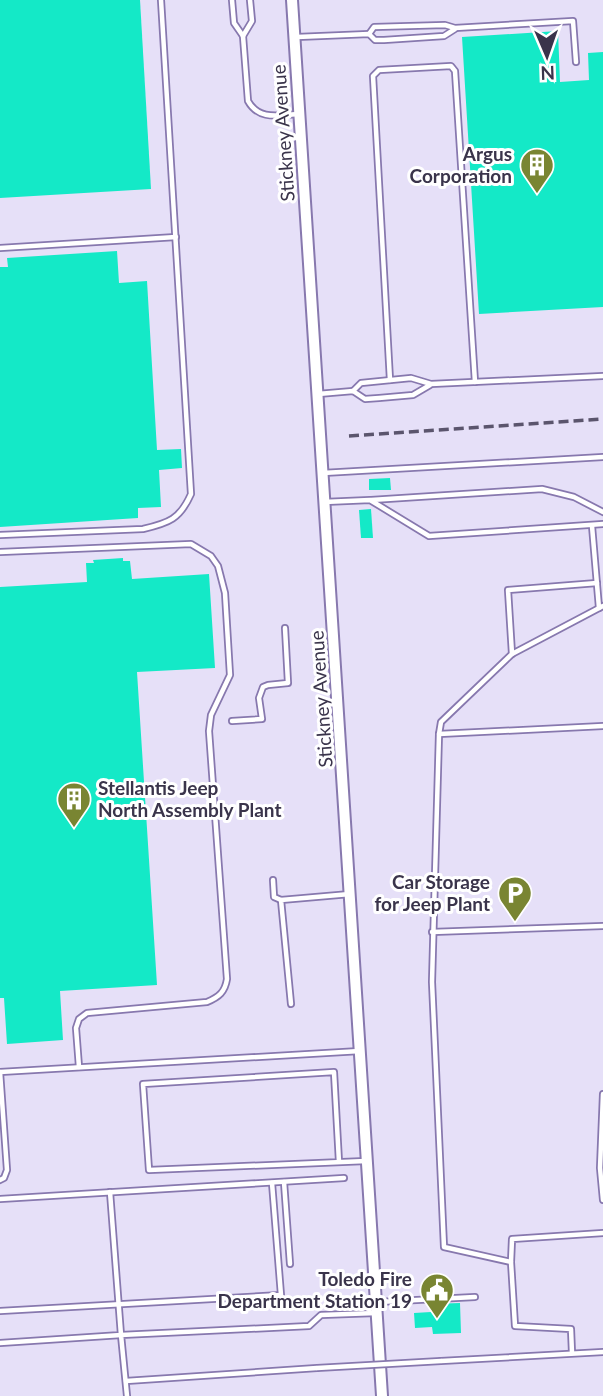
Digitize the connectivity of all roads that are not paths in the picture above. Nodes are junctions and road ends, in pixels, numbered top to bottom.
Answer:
1 (161, 0) edge
2 (233, 0) edge
3 (250, 0) edge
4 (292, 0) edge
5 (456, 29) junction
6 (369, 34) junction
7 (243, 36) junction
8 (295, 38) junction
9 (576, 62) dead end
10 (300, 114) junction
11 (176, 237) junction
12 (0, 248) edge
13 (603, 376) edge
14 (390, 380) junction
15 (475, 382) junction
16 (431, 384) junction
17 (353, 391) junction
18 (316, 394) junction
19 (603, 457) edge
20 (322, 472) junction
21 (370, 500) junction
22 (324, 502) junction
23 (603, 512) edge
24 (603, 524) edge
25 (592, 526) junction
26 (0, 535) edge
27 (0, 552) edge
28 (597, 583) junction
29 (601, 607) edge
30 (285, 628) dead end
31 (512, 654) junction
32 (232, 721) dead end
33 (603, 726) edge
34 (439, 734) junction
35 (273, 880) dead end
36 (351, 894) junction
37 (281, 900) junction
38 (603, 926) edge
39 (432, 932) junction
40 (291, 1004) dead end
41 (360, 1051) junction
42 (79, 1067) junction
43 (0, 1072) edge
44 (603, 1094) edge
45 (367, 1161) junction
46 (339, 1162) junction
47 (344, 1178) dead end
48 (0, 1180) edge
49 (284, 1182) junction
50 (272, 1183) junction
51 (110, 1192) junction
52 (0, 1199) edge
53 (603, 1200) edge
54 (603, 1233) edge
55 (511, 1262) junction
56 (290, 1264) dead end
57 (475, 1297) dead end
58 (119, 1304) junction
59 (376, 1308) junction
60 (0, 1311) edge
61 (121, 1335) junction
62 (0, 1343) edge
63 (603, 1352) edge
64 (572, 1353) junction
65 (126, 1381) junction
66 (127, 1396) edge
67 (382, 1396) edge

1 - 11 lane
2 - 7 lane
3 - 7 lane
4 - 8 street, Stickney Avenue
5 - 6 lane
5 - 6 lane
5 - 9 lane
6 - 8 lane
7 - 10 lane
8 - 10 street, Stickney Avenue
10 - 18 street, Stickney Avenue
11 - 12 lane
11 - 26 lane
13 - 15 lane
14 - 15 lane
14 - 16 lane
14 - 17 lane
15 - 16 lane
16 - 17 lane
17 - 18 lane
18 - 20 street, Stickney Avenue
19 - 20 lane
20 - 22 street, Stickney Avenue
21 - 22 lane
21 - 23 lane
21 - 25 lane
22 - 36 street, Stickney Avenue
24 - 25 lane
25 - 28 lane
27 - 42 lane
28 - 29 lane
28 - 31 lane
29 - 31 lane
30 - 32 lane
31 - 34 lane
33 - 34 lane
34 - 39 lane
35 - 37 lane
36 - 37 lane
36 - 41 street, Stickney Avenue
37 - 40 lane
38 - 39 lane
39 - 55 lane
41 - 42 lane
41 - 45 street, Stickney Avenue
42 - 43 lane
43 - 48 lane
44 - 53 lane
45 - 46 lane
45 - 59 street, Stickney Avenue
46 - 46 lane
47 - 49 lane
49 - 50 lane
49 - 56 lane
50 - 51 lane
50 - 58 lane
51 - 52 lane
51 - 58 lane
54 - 55 lane
55 - 64 lane
57 - 59 lane
58 - 60 lane
58 - 61 lane
59 - 61 lane
59 - 67 street, Stickney Avenue
61 - 62 lane
61 - 65 lane
63 - 64 lane
64 - 65 lane, bridge
65 - 66 lane

